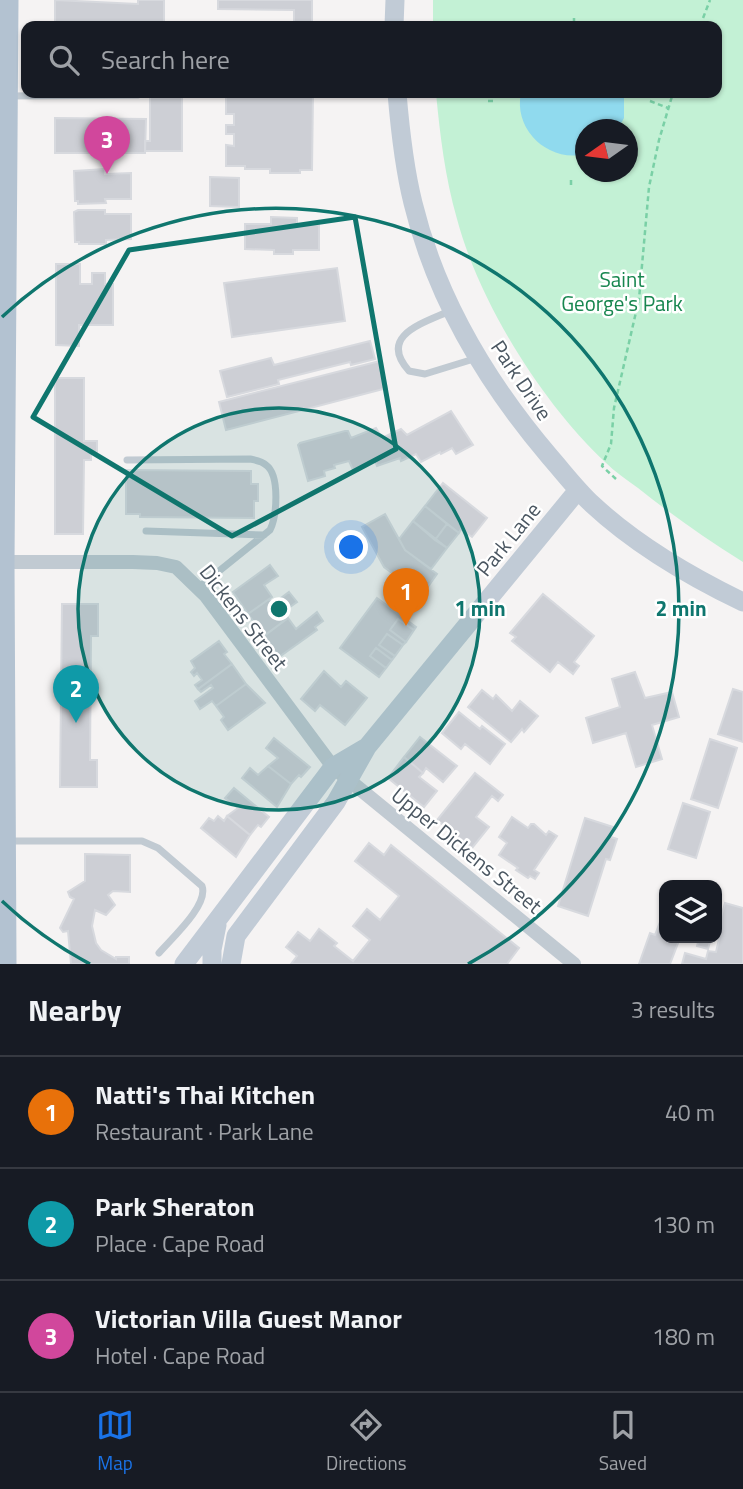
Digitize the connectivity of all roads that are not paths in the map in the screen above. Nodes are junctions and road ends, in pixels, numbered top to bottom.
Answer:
1 (8, 0) edge
2 (395, 0) edge
3 (394, 21) edge
4 (4, 70) edge
5 (8, 96) junction
6 (21, 96) edge
7 (398, 98) edge
8 (452, 310) junction
9 (478, 358) junction
10 (127, 460) dead end
11 (578, 490) junction
12 (146, 531) dead end
13 (264, 535) junction
14 (2, 563) edge
15 (198, 587) junction
16 (743, 602) edge
17 (367, 747) junction
18 (333, 767) junction
19 (349, 781) junction
20 (5, 841) junction
21 (219, 918) junction
22 (159, 953) dead end
23 (558, 959) edge
24 (6, 964) edge
25 (184, 964) edge
26 (212, 964) edge
27 (231, 964) edge
28 (575, 964) edge

1 - 4 main road
2 - 3 street
4 - 5 main road
5 - 6 lane
5 - 14 main road
7 - 8 street, Park Drive
8 - 9 street, Park Drive
8 - 9 lane
9 - 11 street, Park Drive
10 - 13 lane
11 - 16 street, Park Drive
11 - 17 street, Park Lane
12 - 13 lane
13 - 15 lane
14 - 15 street, Dickens Street
14 - 20 main road
15 - 18 street, Dickens Street
17 - 18 street, Park Lane
17 - 19 street, Park Lane
18 - 19 street, Upper Dickens Street
18 - 21 street, Park Lane
19 - 23 street, Upper Dickens Street
19 - 27 street, Park Lane
20 - 22 lane
20 - 24 main road
21 - 25 street, Park Lane
21 - 26 street
23 - 28 street, Upper Dickens Street

